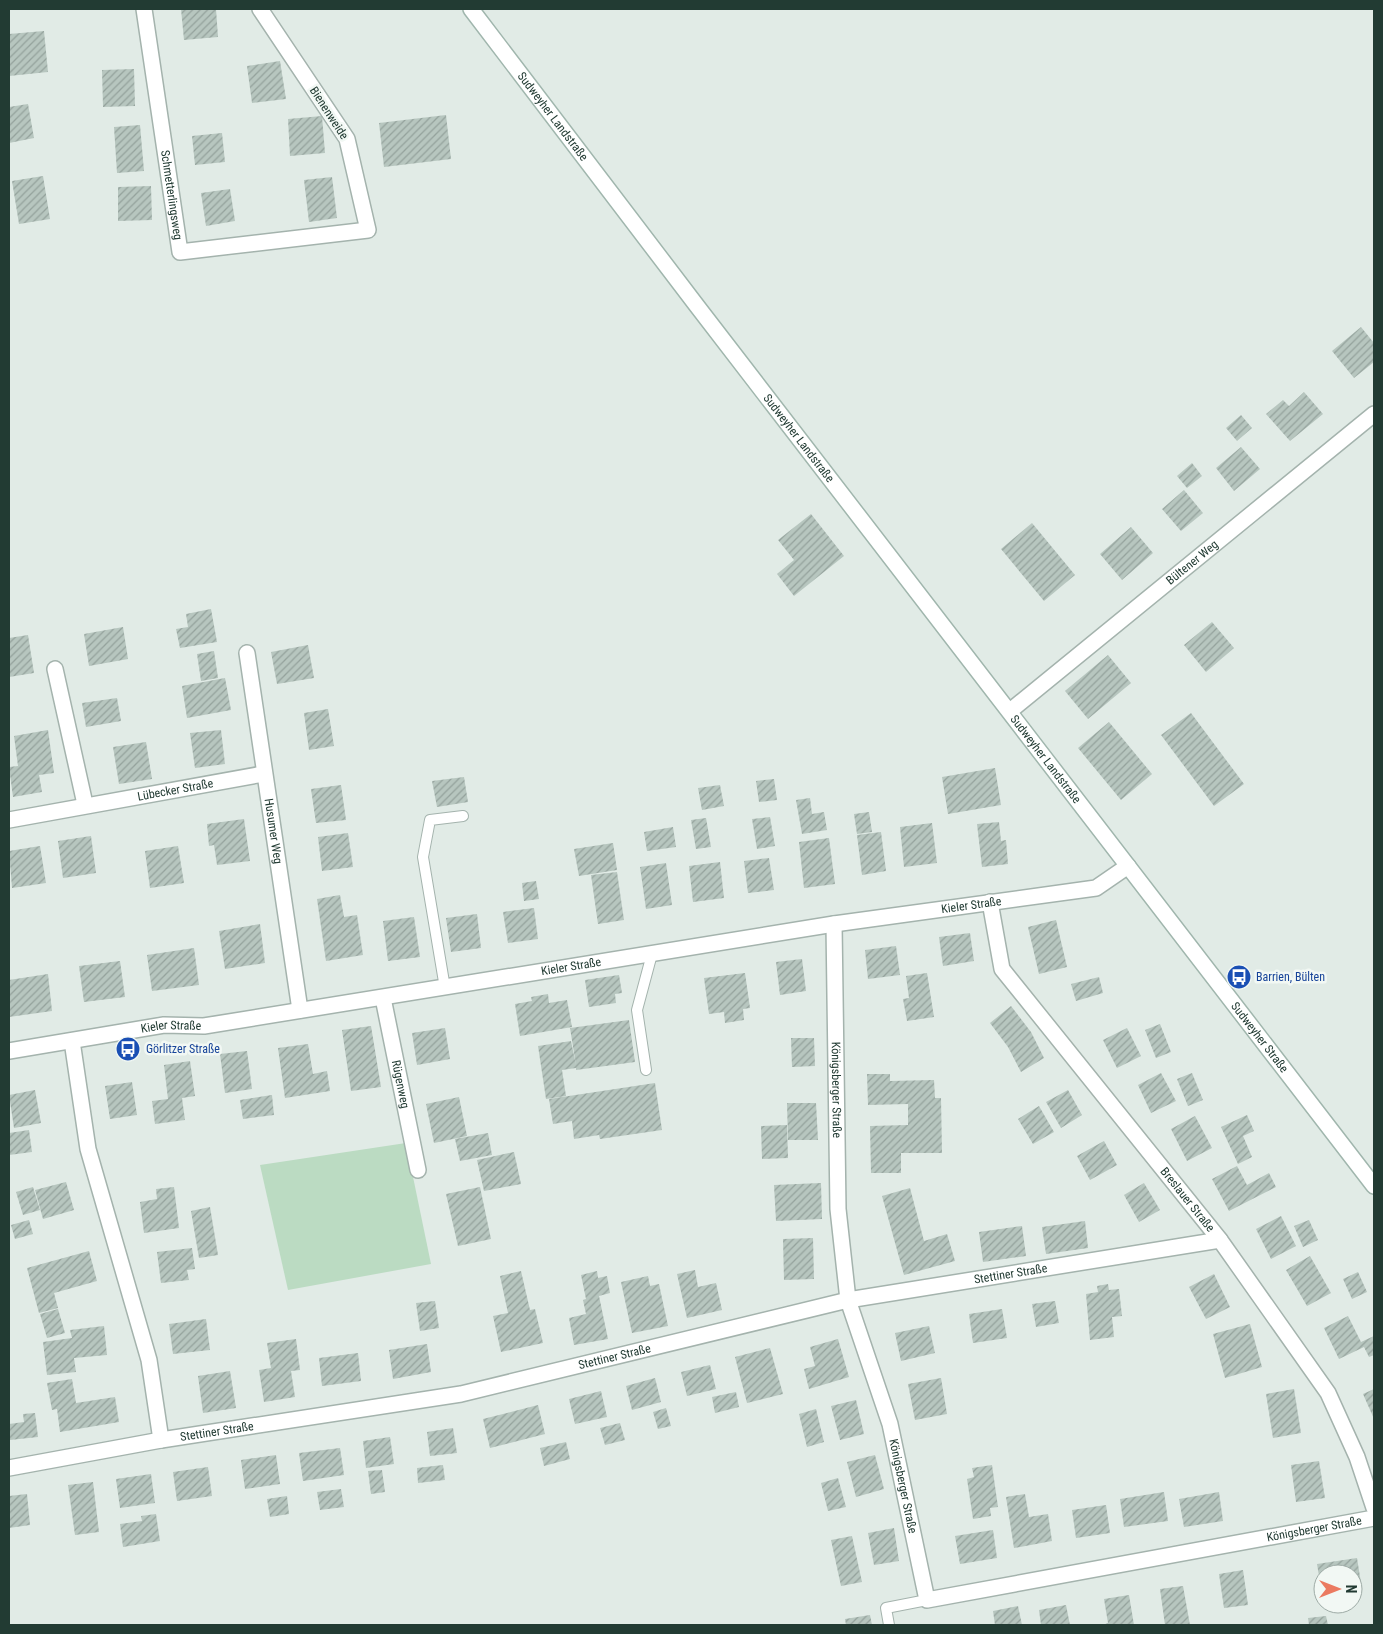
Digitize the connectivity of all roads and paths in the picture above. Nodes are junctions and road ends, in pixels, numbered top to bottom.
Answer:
1 (144, 9) edge
2 (260, 9) edge
3 (471, 9) edge
4 (368, 230) joint
5 (1374, 414) edge
6 (247, 653) dead end
7 (54, 669) dead end
8 (1010, 711) junction
9 (263, 774) junction
10 (85, 804) junction
11 (463, 816) dead end
12 (9, 820) edge
13 (1128, 866) junction
14 (990, 902) junction
15 (834, 924) junction
16 (652, 954) junction
17 (444, 988) junction
18 (382, 998) junction
19 (300, 1010) junction
20 (72, 1041) junction
21 (9, 1052) edge
22 (646, 1070) dead end
23 (418, 1170) dead end
24 (1374, 1186) edge
25 (1220, 1240) junction
26 (848, 1300) junction
27 (161, 1440) junction
28 (9, 1468) edge
29 (1374, 1508) edge
30 (1374, 1518) edge
31 (927, 1600) junction
32 (889, 1625) edge

1 - 4 street, Schmetterlingsweg
2 - 4 street, Bienenweide
3 - 8 street, Sudweyher Landstraße
5 - 8 street, Bültener Weg
6 - 9 street, Husumer Weg
7 - 10 street
8 - 13 street, Sudweyher Landstraße
9 - 10 street, Lübecker Straße
9 - 19 street, Husumer Weg
10 - 12 street, Lübecker Straße
11 - 17 lane
13 - 14 street, Kieler Straße
13 - 24 street, Sudweyher Straße
14 - 15 street, Kieler Straße
14 - 25 street, Breslauer Straße
15 - 16 street, Kieler Straße
15 - 26 street, Königsberger Straße
16 - 17 street, Kieler Straße
16 - 22 lane
17 - 18 street, Kieler Straße
18 - 19 street, Kieler Straße
18 - 23 street, Rügenweg
19 - 20 street, Kieler Straße
20 - 21 street, Kieler Straße
20 - 27 street
25 - 26 street, Stettiner Straße
25 - 29 street, Breslauer Straße
26 - 27 street, Stettiner Straße
26 - 31 street, Königsberger Straße
27 - 28 street, Stettiner Straße
30 - 31 street, Königsberger Straße
31 - 32 lane

